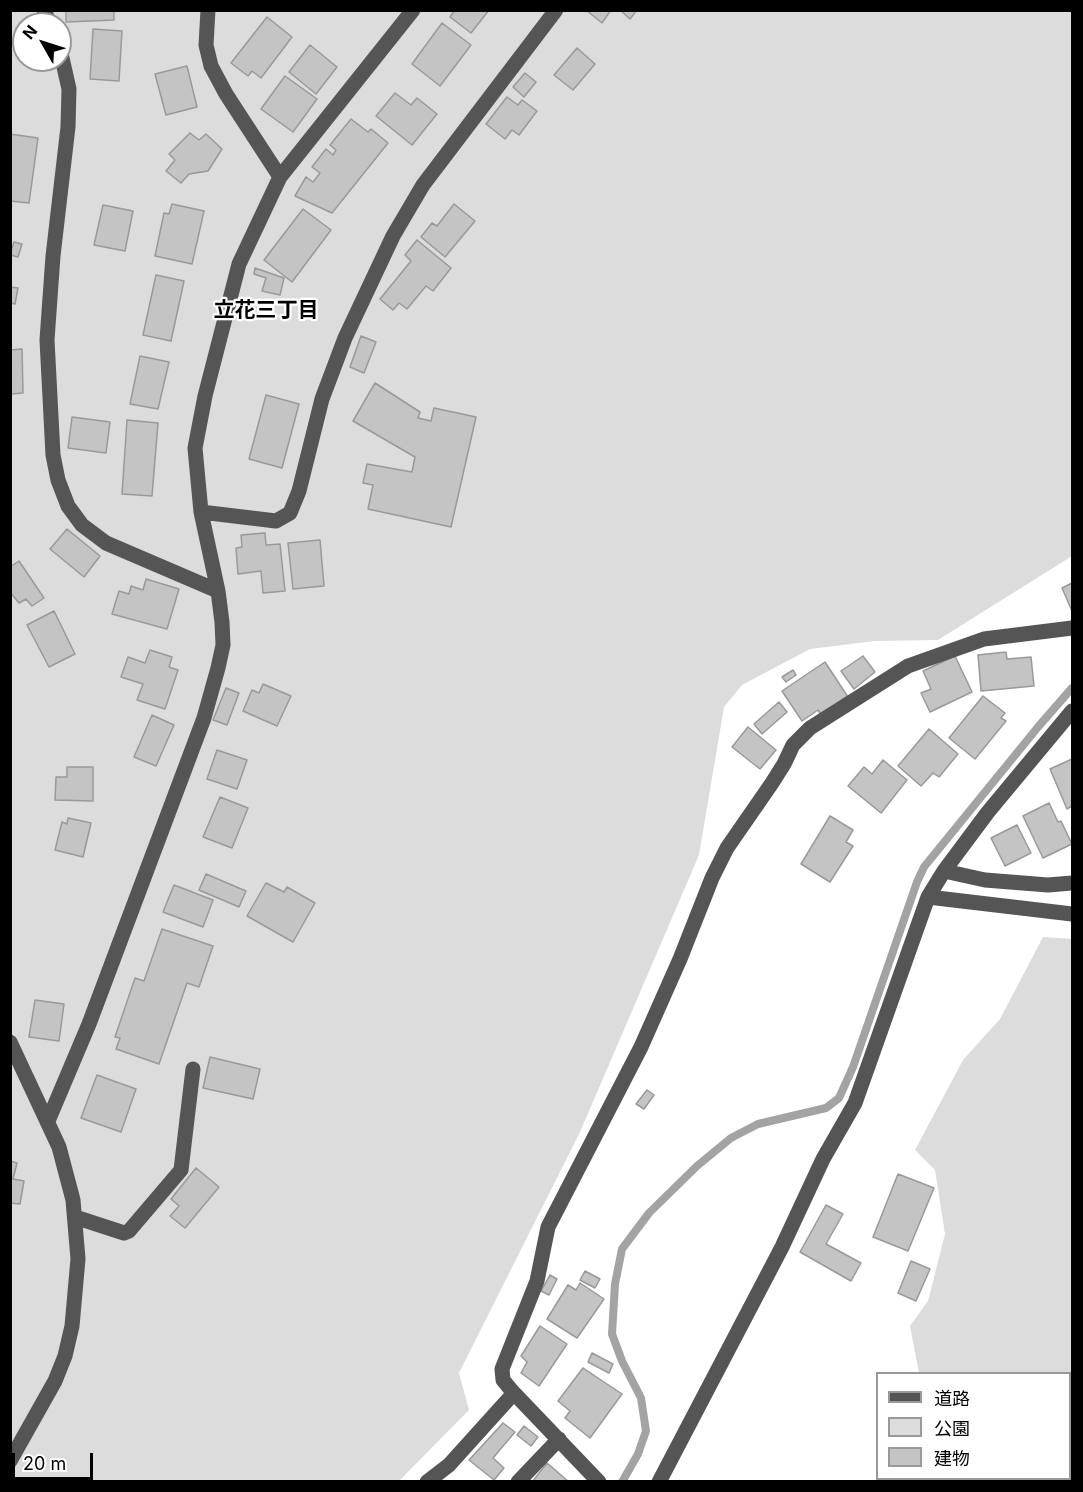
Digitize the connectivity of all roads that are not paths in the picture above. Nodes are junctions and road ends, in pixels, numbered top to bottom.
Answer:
1 (208, 10) edge
2 (413, 10) edge
3 (556, 10) edge
4 (65, 72) edge
5 (280, 177) junction
6 (201, 512) junction
7 (218, 591) junction
8 (1072, 628) edge
9 (1072, 711) edge
10 (944, 871) junction
11 (1072, 883) edge
12 (928, 897) junction
13 (1072, 914) edge
14 (10, 1042) edge
15 (193, 1069) dead end
16 (48, 1121) junction
17 (75, 1217) junction
18 (514, 1394) junction
19 (558, 1439) junction
20 (10, 1461) edge
21 (428, 1482) edge
22 (518, 1482) edge
23 (599, 1482) edge
24 (659, 1482) edge

1 - 5 street
2 - 5 street
3 - 6 street
4 - 7 street
5 - 6 street
6 - 7 street
7 - 16 street
8 - 18 street
9 - 10 street
10 - 11 street
10 - 12 street
12 - 13 street
12 - 24 street
14 - 16 street
15 - 17 street
16 - 17 street
17 - 20 street
18 - 19 street
18 - 21 street
19 - 22 street
19 - 23 street

